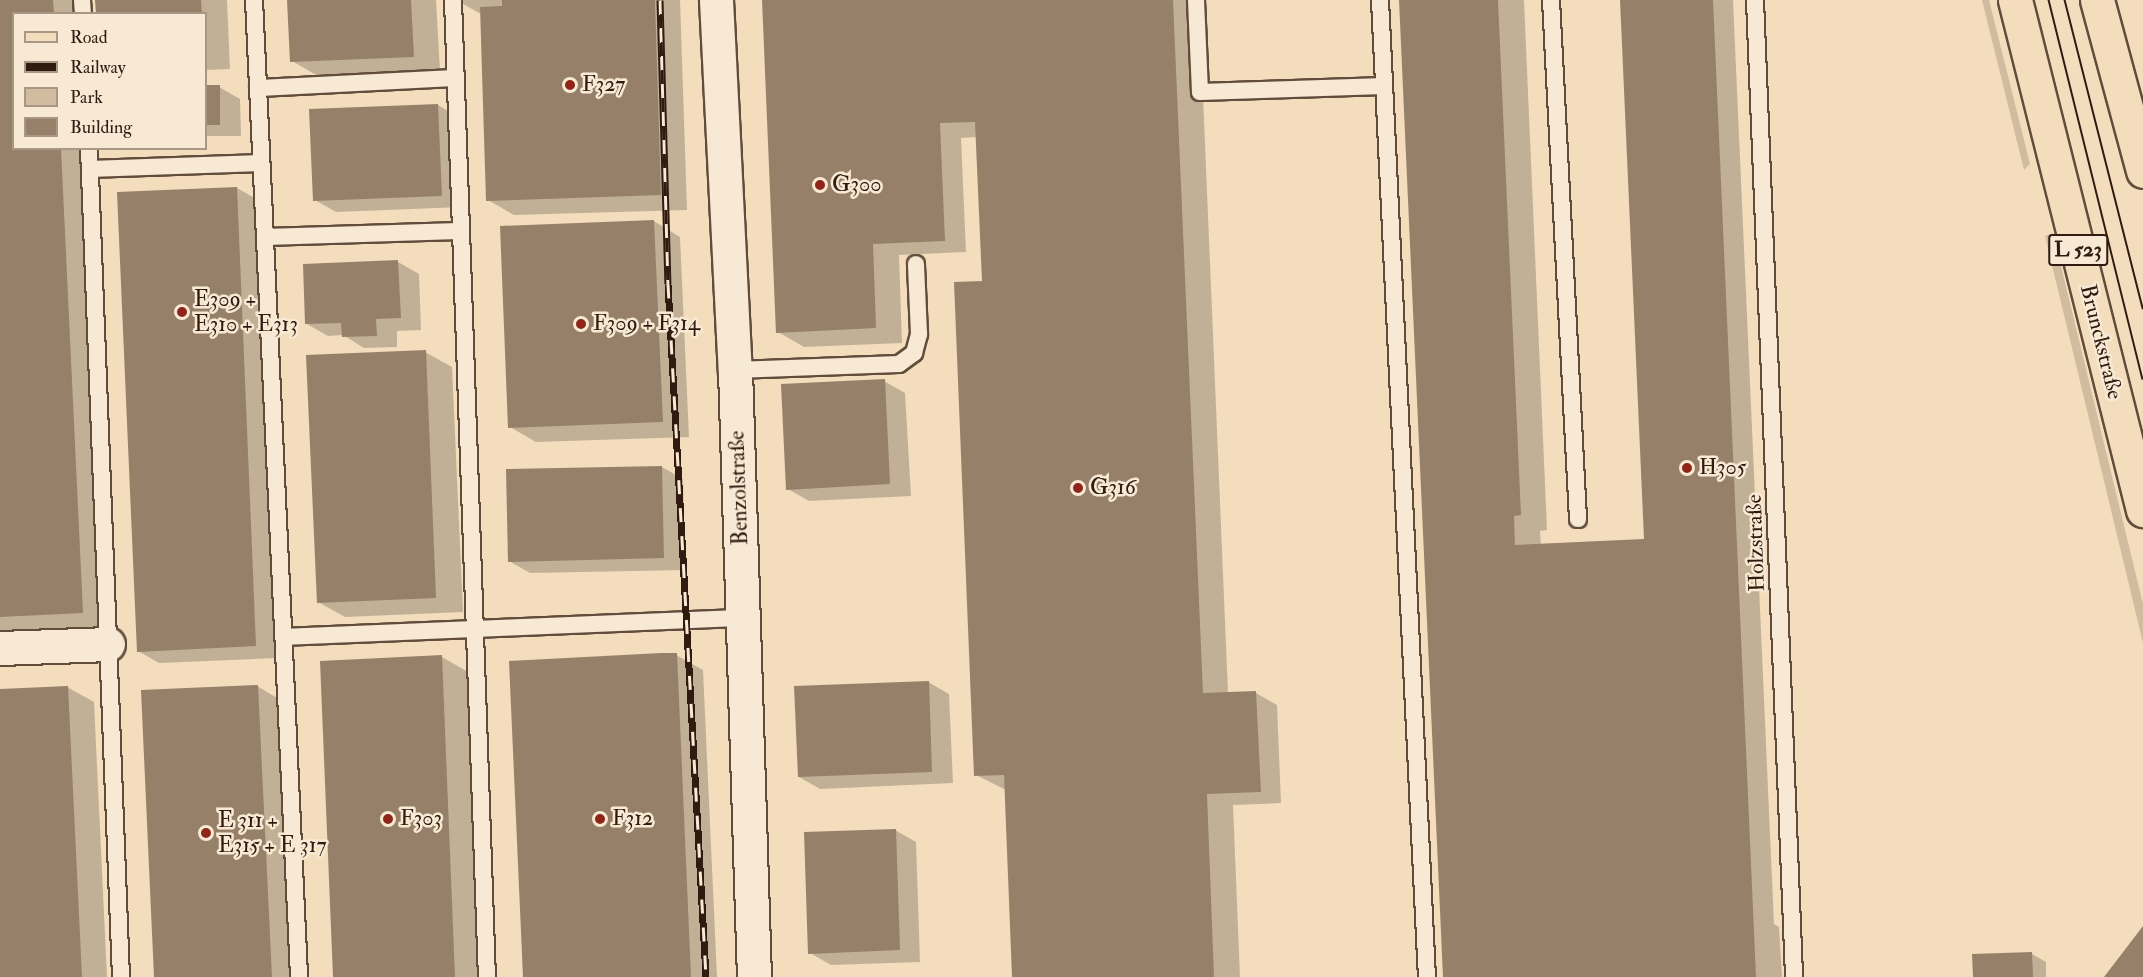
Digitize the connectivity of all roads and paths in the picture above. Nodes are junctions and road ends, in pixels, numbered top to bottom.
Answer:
1 (254, 0) edge
2 (453, 0) edge
3 (716, 0) edge
4 (1196, 0) edge
5 (1380, 0) edge
6 (1551, 0) edge
7 (1755, 0) edge
8 (2015, 0) edge
9 (2097, 0) edge
10 (456, 78) junction
11 (1384, 86) junction
12 (258, 88) junction
13 (89, 150) edge
14 (261, 163) junction
15 (90, 169) junction
16 (2143, 171) edge
17 (459, 231) junction
18 (265, 237) junction
19 (915, 264) dead end
20 (735, 370) junction
21 (2143, 510) edge
22 (1578, 519) dead end
23 (743, 618) junction
24 (474, 629) junction
25 (284, 637) junction
26 (108, 644) junction
27 (0, 648) edge
28 (121, 977) edge
29 (299, 977) edge
30 (487, 977) edge
31 (754, 977) edge
32 (1427, 977) edge
33 (1794, 977) edge

1 - 12 lane
2 - 10 lane
3 - 20 street, Benzolstraße
4 - 11 lane
5 - 11 lane
6 - 22 lane
7 - 33 lane, Holzstraße
8 - 21 main road, Brunckstraße / L 523
9 - 16 main road
10 - 12 lane
10 - 17 lane
11 - 32 lane
12 - 14 lane
13 - 15 lane
14 - 15 lane
14 - 18 lane
15 - 26 lane
17 - 18 lane
17 - 24 lane
18 - 25 lane
19 - 20 lane
20 - 23 street, Benzolstraße
23 - 24 lane
23 - 31 street, Benzolstraße
24 - 25 lane
24 - 30 lane
25 - 29 lane
26 - 27 street
26 - 28 lane

